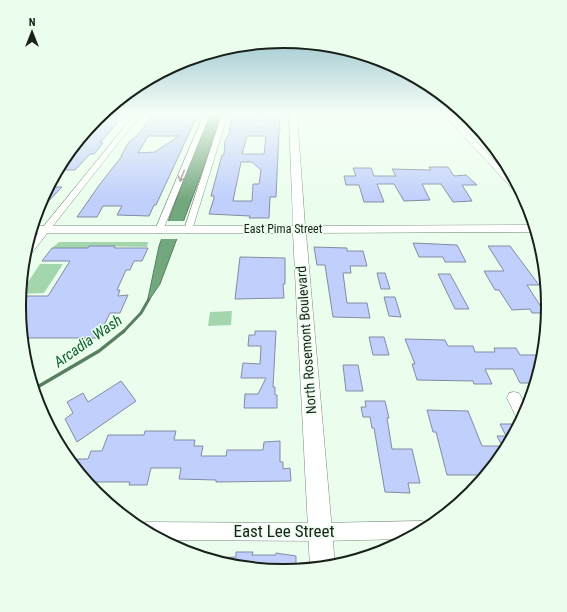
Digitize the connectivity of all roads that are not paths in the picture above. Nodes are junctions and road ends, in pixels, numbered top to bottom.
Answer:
1 (115, 143) edge
2 (196, 143) edge
3 (216, 143) edge
4 (294, 143) edge
5 (474, 143) edge
6 (508, 178) edge
7 (299, 229) junction
8 (529, 229) edge
9 (38, 230) edge
10 (45, 230) junction
11 (162, 230) junction
12 (187, 230) junction
13 (34, 245) edge
14 (514, 398) dead end
15 (519, 409) edge
16 (410, 530) edge
17 (159, 531) edge
18 (320, 532) junction
19 (322, 560) edge

1 - 10 street
2 -> 11 street
3 - 12 street
4 - 7 street, North Rosemont Boulevard
5 - 6 street
7 - 8 street, East Pima Street
7 - 12 street, East Pima Street
7 - 18 street, North Rosemont Boulevard
9 - 10 street, East Pima Street
10 - 11 street, East Pima Street
10 - 13 street
11 - 12 street, East Pima Street
14 - 15 street
16 - 18 street, East Lee Street
17 - 18 street, East Lee Street
18 - 19 street, North Rosemont Boulevard

